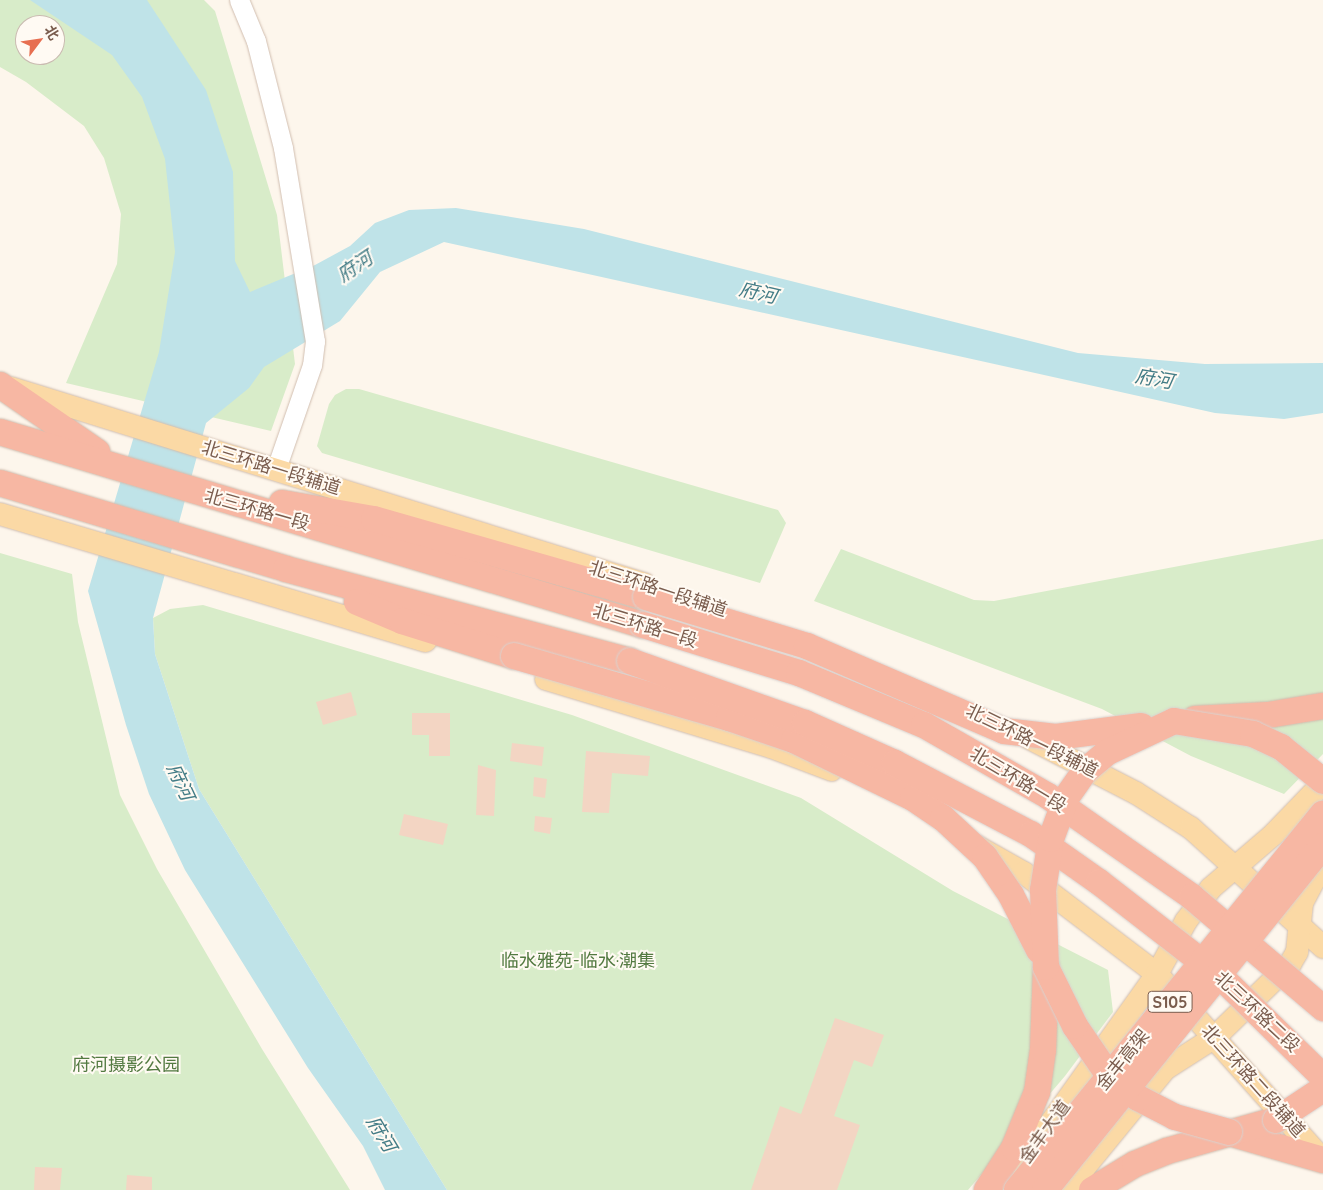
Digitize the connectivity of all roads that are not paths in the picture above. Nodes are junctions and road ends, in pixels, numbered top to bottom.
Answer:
1 (239, 0) edge
2 (0, 385) edge
3 (0, 432) edge
4 (116, 466) junction
5 (276, 469) junction
6 (0, 483) edge
7 (194, 491) junction
8 (0, 514) edge
9 (286, 569) junction
10 (1323, 706) edge
11 (1174, 721) junction
12 (1323, 782) edge
13 (1323, 814) edge
14 (1323, 846) edge
15 (1323, 863) edge
16 (1234, 865) junction
17 (1301, 927) junction
18 (1323, 947) edge
19 (1046, 966) junction
20 (1157, 974) junction
21 (1323, 1008) edge
22 (1215, 1037) junction
23 (1323, 1077) edge
24 (1323, 1089) edge
25 (1229, 1132) junction
26 (1323, 1160) edge
27 (987, 1190) edge
28 (1001, 1190) edge
29 (1018, 1190) edge
30 (1045, 1190) edge
31 (1066, 1190) edge
32 (1092, 1190) edge

1 - 5 street
2 - 4 highway
2 - 5 main road, 北三环路一段辅道
3 - 4 highway, 北三环路一段
4 - 7 highway, 北三环路一段
5 - 16 main road, 北三环路一段辅道
6 - 9 highway
7 - 11 highway, bridge
7 - 21 highway, 北三环路一段, bridge
8 - 20 main road
9 - 19 highway, bridge
9 - 23 highway, 北三环路二段, bridge
10 - 11 highway, bridge
11 - 12 highway, bridge
11 - 19 highway, bridge
12 - 16 main road, 金丰大道
13 - 29 highway, 金丰高架 / S105, bridge
14 - 30 highway, 金丰高架 / S105, bridge
15 - 17 main road
16 - 17 main road, 北三环路一段辅道
16 - 20 main road, 金丰大道
17 - 18 main road
17 - 22 main road
19 - 25 highway, bridge
19 - 27 highway
20 - 22 main road, 北三环路二段辅道
20 - 28 main road, 金丰大道 / S105
22 - 26 main road, 北三环路二段辅道
22 - 31 main road
24 - 25 highway, bridge
25 - 26 highway
25 - 32 highway

